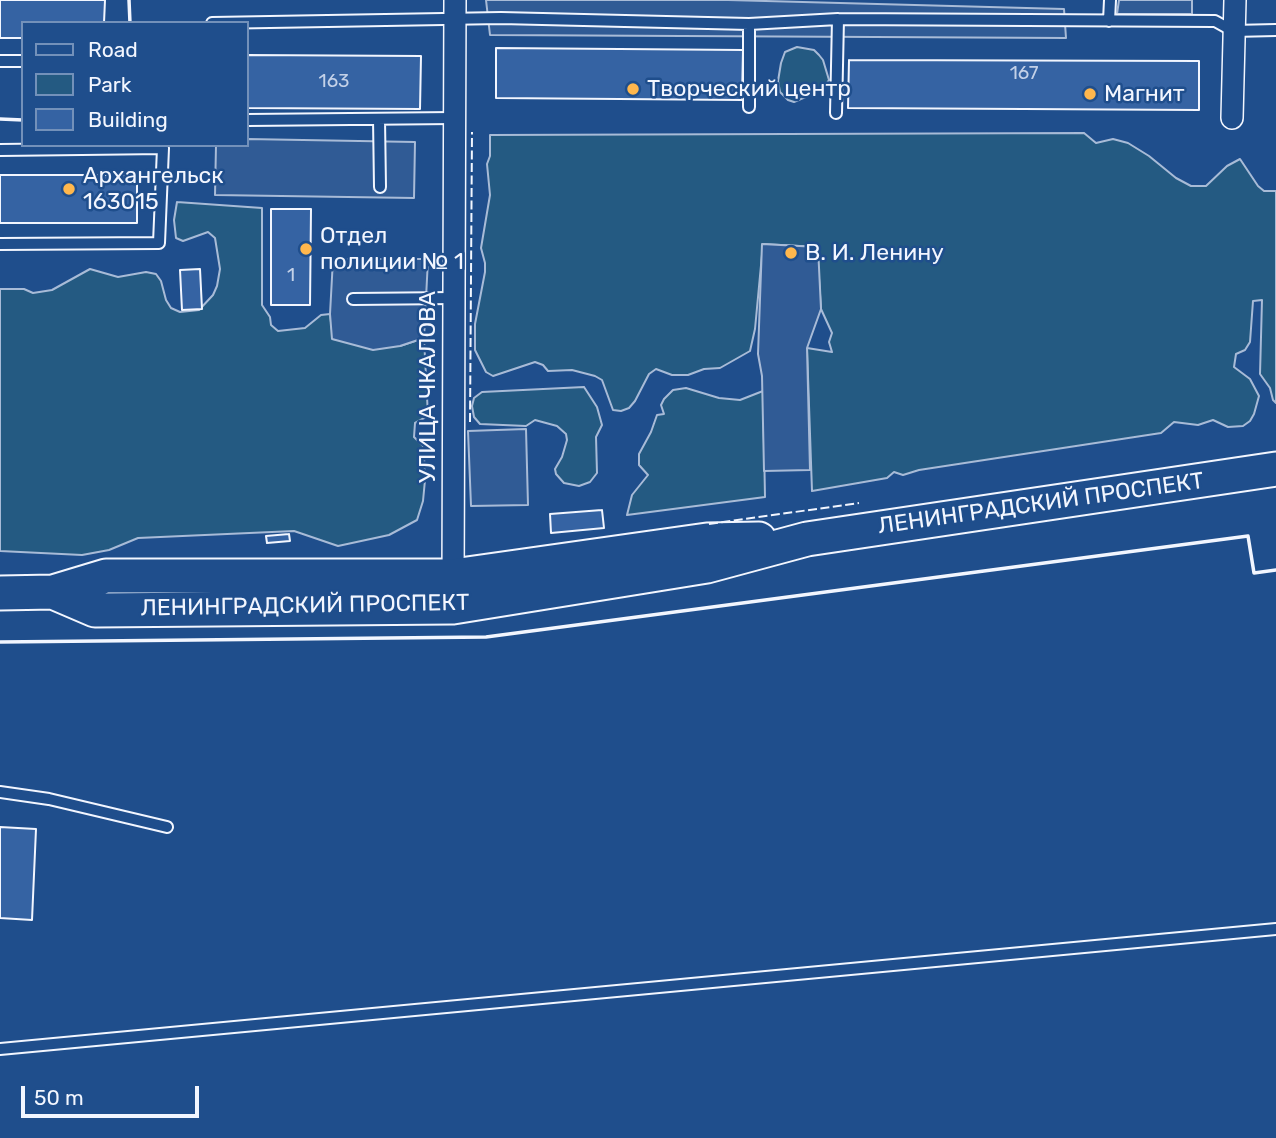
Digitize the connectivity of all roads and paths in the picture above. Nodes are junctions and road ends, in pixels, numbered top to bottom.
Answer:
1 (1110, 0) edge
2 (1235, 0) edge
3 (455, 10) edge
4 (838, 19) junction
5 (248, 21) edge
6 (1109, 21) junction
7 (749, 24) junction
8 (1276, 30) edge
9 (1233, 31) junction
10 (0, 61) edge
11 (21, 61) edge
12 (749, 107) dead end
13 (836, 113) dead end
14 (454, 118) junction
15 (1232, 118) dead end
16 (379, 119) junction
17 (248, 120) edge
18 (67, 147) edge
19 (165, 147) edge
20 (0, 150) edge
21 (380, 187) dead end
22 (0, 244) edge
23 (454, 298) junction
24 (353, 299) dead end
25 (1276, 469) edge
26 (453, 591) junction
27 (0, 593) edge
28 (0, 792) edge
29 (167, 827) dead end
30 (1276, 929) edge
31 (0, 1049) edge

1 - 6 lane
2 - 9 street
3 - 5 lane
3 - 7 lane
3 - 14 street, УЛИЦА ЧКАЛОВА
4 - 6 lane
4 - 7 lane
4 - 13 lane
6 - 9 lane
7 - 12 lane
8 - 9 lane
9 - 15 street
10 - 11 lane
14 - 16 lane
14 - 23 street, УЛИЦА ЧКАЛОВА
16 - 17 lane
16 - 21 lane
18 - 19 lane
18 - 20 lane
19 - 22 lane
23 - 24 lane
23 - 26 street, УЛИЦА ЧКАЛОВА
25 - 26 main road, ЛЕНИНГРАДСКИЙ ПРОСПЕКТ
26 - 27 main road, ЛЕНИНГРАДСКИЙ ПРОСПЕКТ
28 - 29 lane
30 - 31 lane

